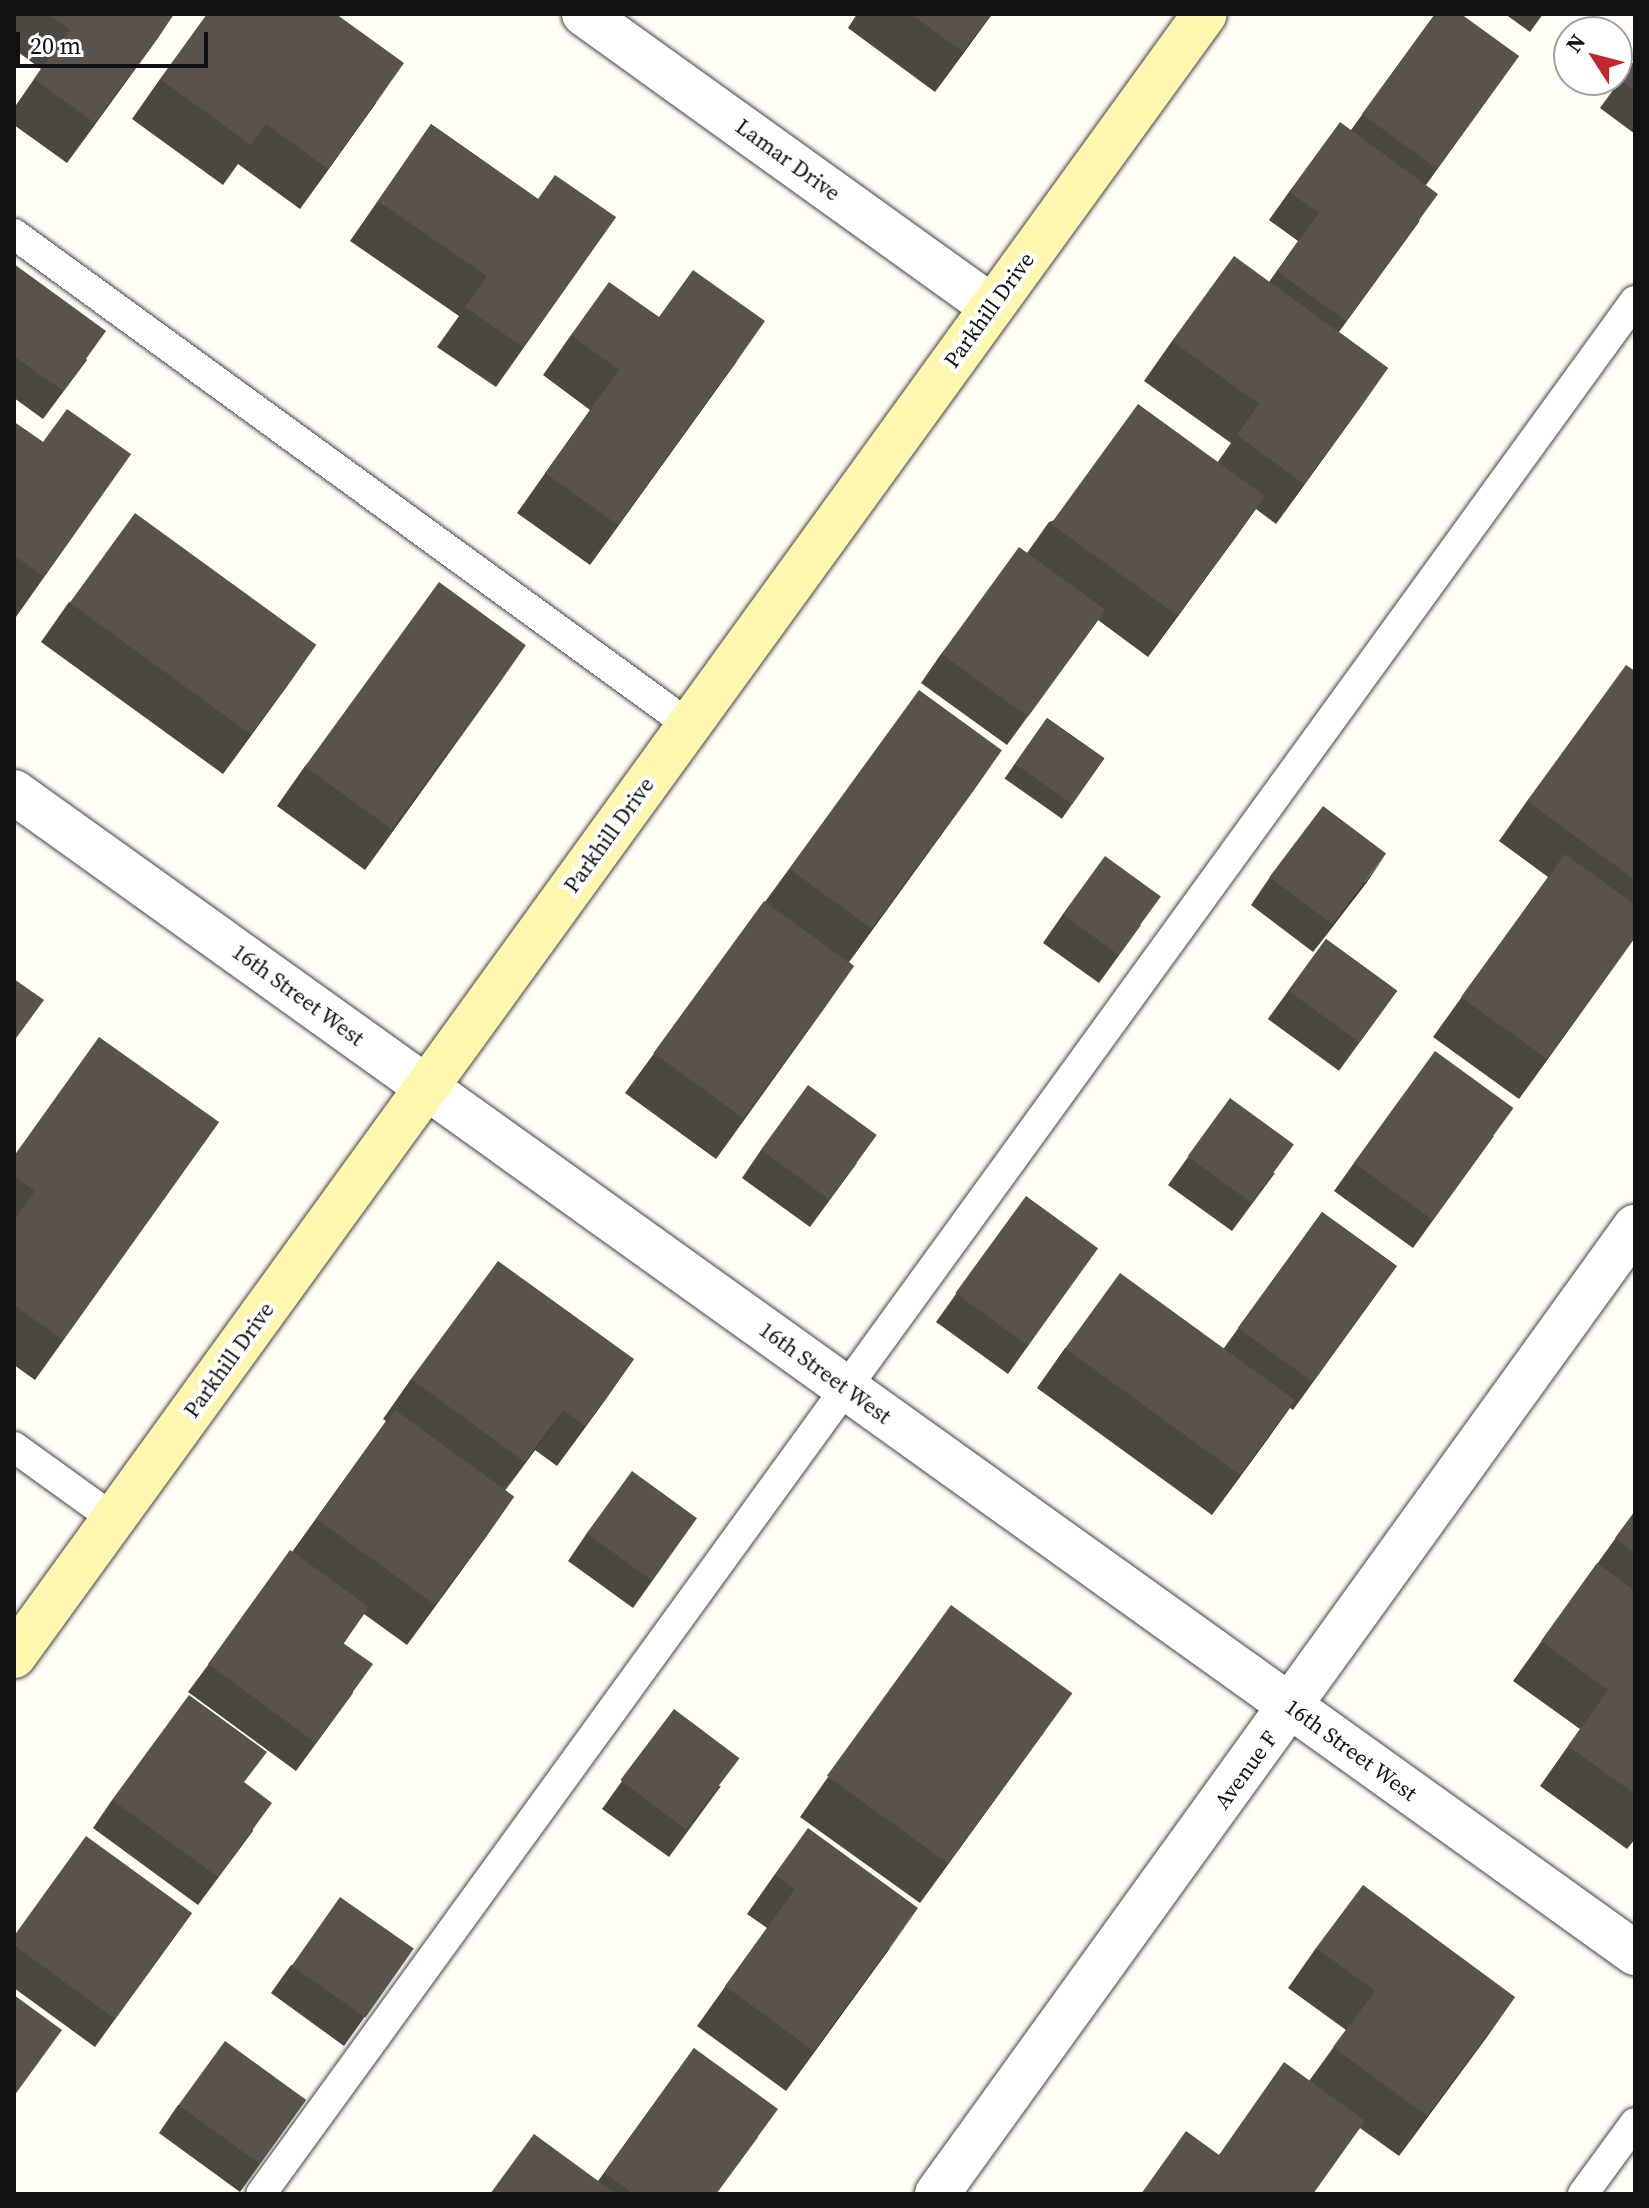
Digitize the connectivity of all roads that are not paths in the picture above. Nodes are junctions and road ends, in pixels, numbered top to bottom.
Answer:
1 (584, 14) edge
2 (1205, 14) edge
3 (14, 234) edge
4 (1635, 301) edge
5 (992, 307) junction
6 (689, 725) junction
7 (14, 792) edge
8 (426, 1087) junction
9 (1635, 1227) edge
10 (847, 1388) junction
11 (14, 1447) edge
12 (114, 1519) junction
13 (14, 1656) edge
14 (1291, 1707) junction
15 (1635, 1953) edge
16 (1635, 2123) edge
17 (261, 2194) edge
18 (937, 2194) edge
19 (1583, 2194) edge

1 - 5 street, Lamar Drive
2 - 5 street, Parkhill Drive
3 - 6 lane
4 - 10 lane
5 - 6 street, Parkhill Drive
6 - 8 street, Parkhill Drive
7 - 8 street, 16th Street West
8 - 10 street, 16th Street West
8 - 12 street, Parkhill Drive
9 - 14 street, Avenue F
10 - 14 street, 16th Street West
10 - 17 lane
11 - 12 lane
12 - 13 street, Parkhill Drive
14 - 15 street, 16th Street West
14 - 18 street, Avenue F
16 - 19 lane

